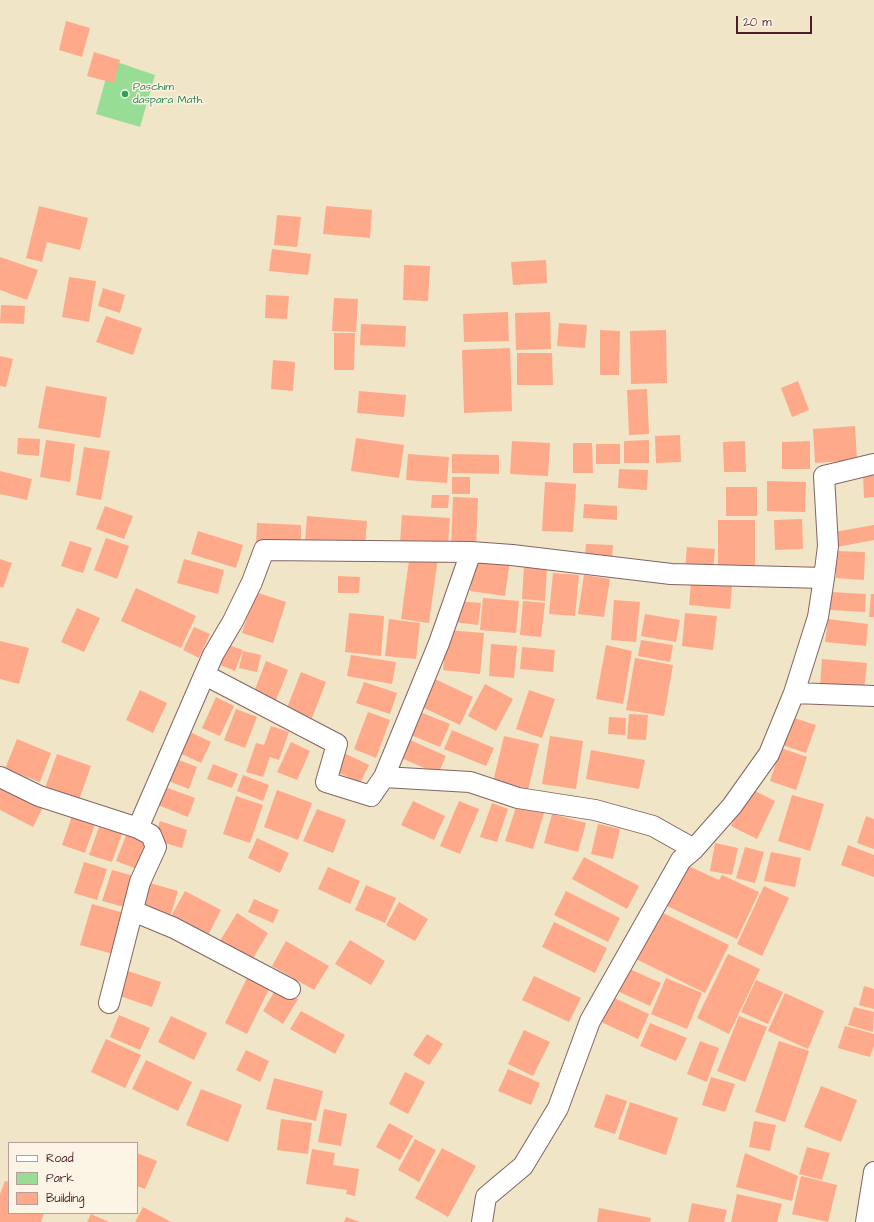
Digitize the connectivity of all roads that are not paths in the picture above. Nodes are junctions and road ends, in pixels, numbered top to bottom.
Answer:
1 (874, 464) edge
2 (471, 552) junction
3 (824, 578) junction
4 (205, 675) junction
5 (794, 693) junction
6 (874, 696) edge
7 (0, 777) edge
8 (384, 777) junction
9 (138, 828) junction
10 (694, 849) junction
11 (133, 911) junction
12 (290, 989) dead end
13 (109, 1003) dead end
14 (874, 1172) edge
15 (482, 1222) edge
16 (866, 1222) edge

1 - 3 street
2 - 3 street
2 - 4 street
2 - 8 street
3 - 5 street
4 - 8 street
4 - 9 street
5 - 6 street
5 - 10 street
7 - 9 street
8 - 10 street
9 - 11 street
10 - 15 street
11 - 12 street
11 - 13 street
14 - 16 street

